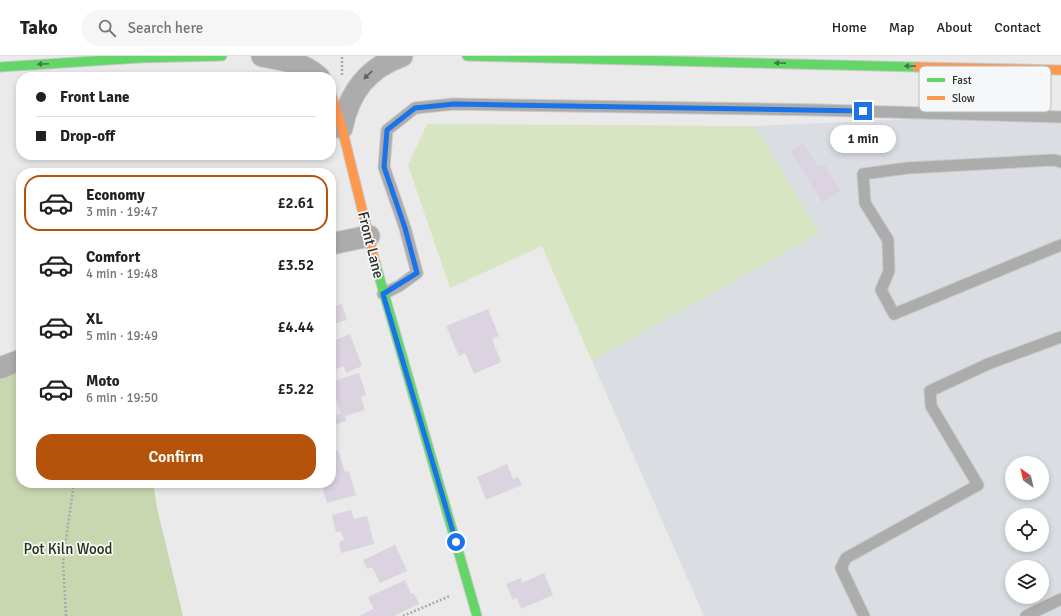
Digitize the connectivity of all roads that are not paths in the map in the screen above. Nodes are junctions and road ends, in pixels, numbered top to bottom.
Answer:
1 (222, 56) edge
2 (262, 56) edge
3 (402, 56) edge
4 (467, 56) edge
5 (0, 67) edge
6 (919, 67) edge
7 (1051, 70) edge
8 (1061, 70) edge
9 (312, 72) edge
10 (336, 109) edge
11 (1061, 117) edge
12 (342, 128) junction
13 (1061, 162) edge
14 (369, 236) junction
15 (336, 243) edge
16 (1061, 245) edge
17 (383, 294) junction
18 (1061, 338) edge
19 (16, 362) edge
20 (0, 368) edge
21 (1061, 599) edge
22 (477, 616) edge
23 (864, 616) edge
24 (1026, 616) edge

1 -> 5 main road
2 - 9 street
3 -> 12 street, Front Lane
6 -> 4 main road
8 -> 7 main road
10 - 12 main road, Front Lane
11 - 17 lane
12 - 14 main road, Front Lane
13 - 16 lane
14 - 15 street
14 - 17 main road, Front Lane
17 - 22 main road, Front Lane
18 - 23 lane
19 - 20 street
21 - 24 lane

